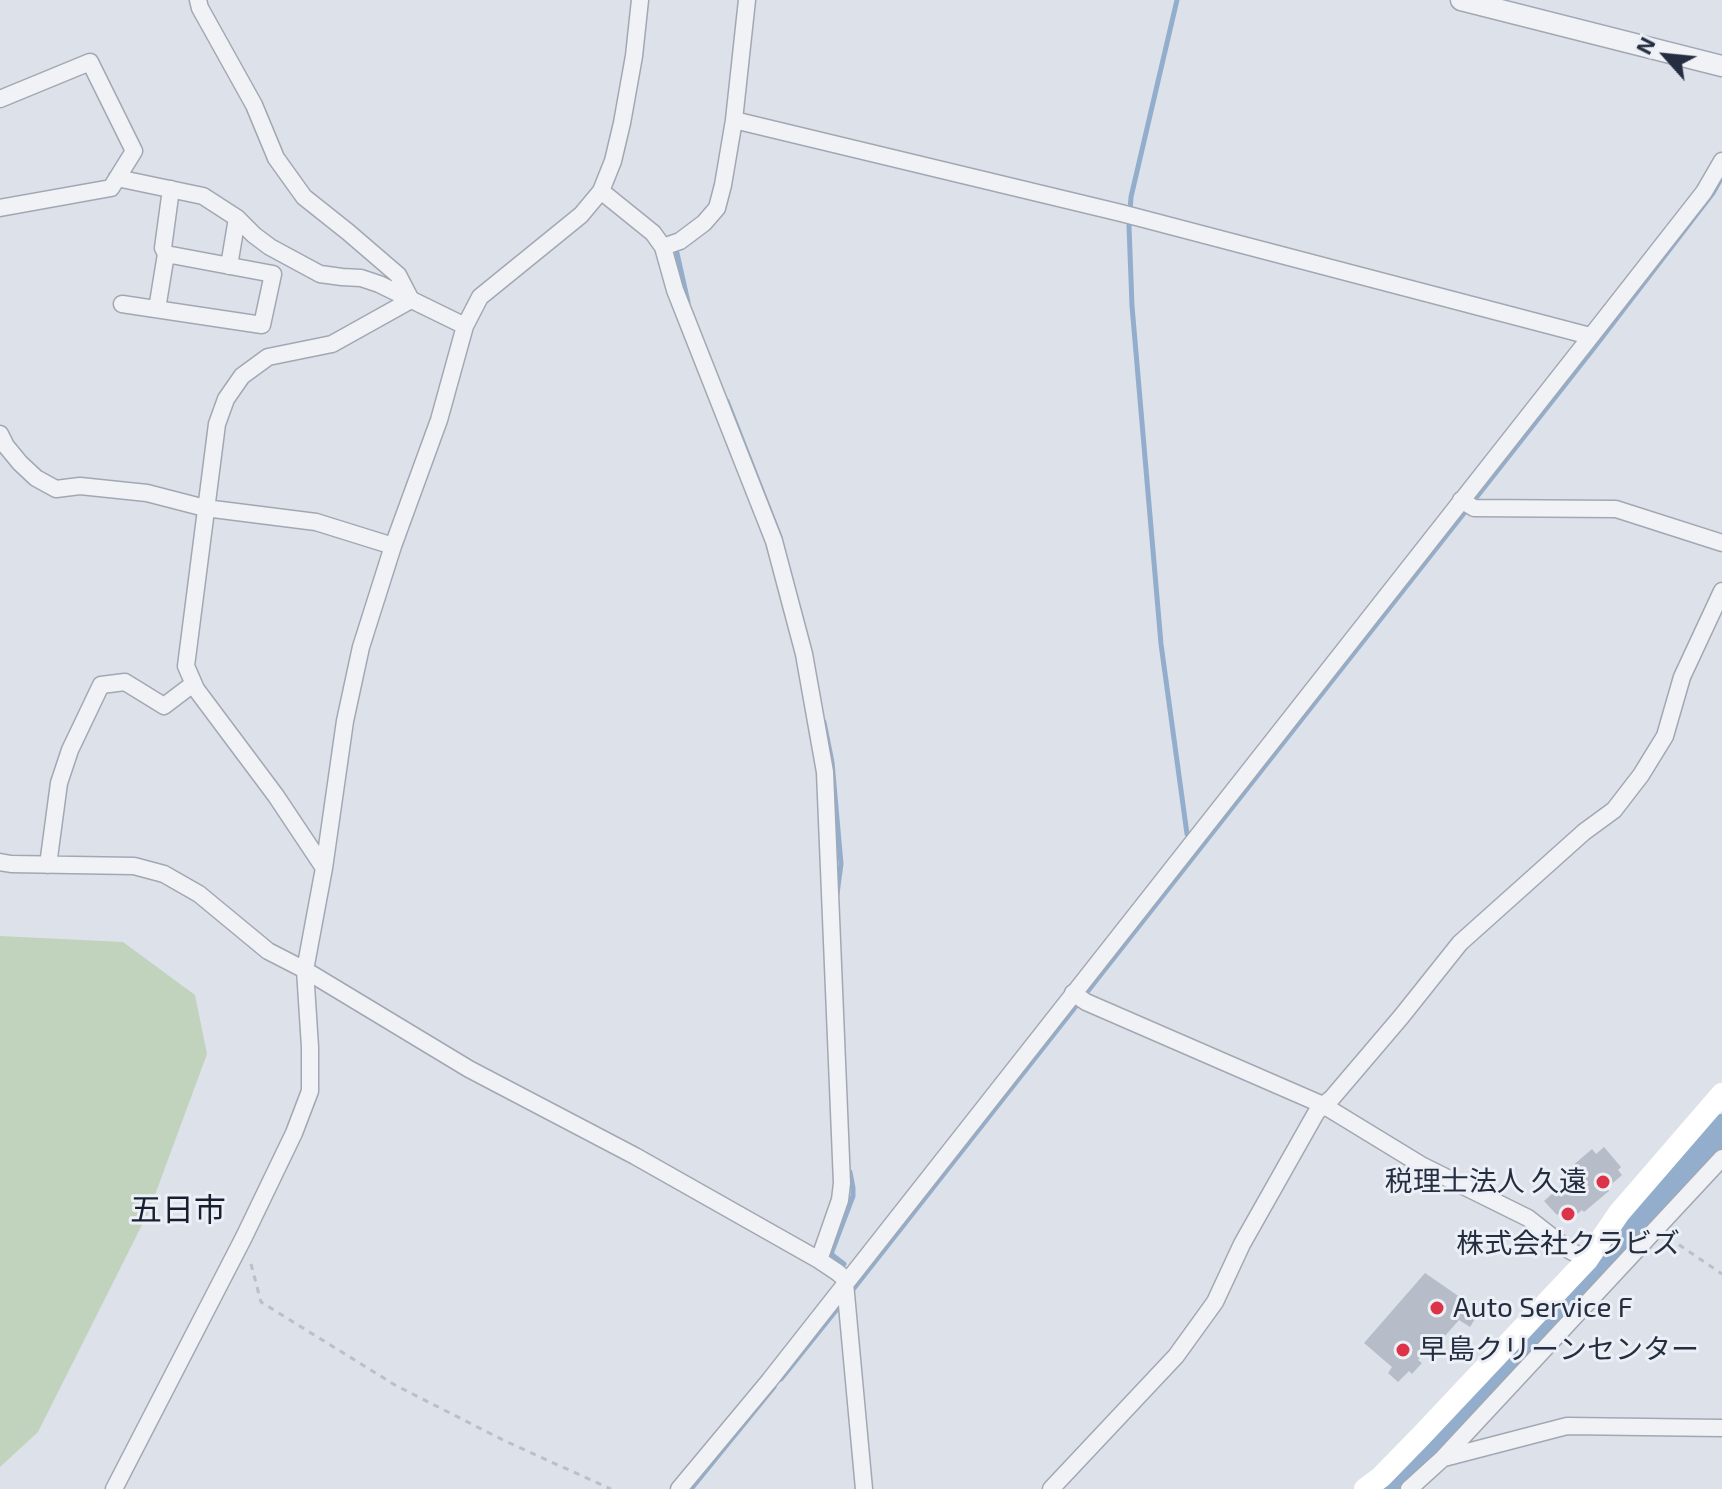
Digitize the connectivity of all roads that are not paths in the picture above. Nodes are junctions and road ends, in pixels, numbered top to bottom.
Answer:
1 (198, 0) edge
2 (640, 0) edge
3 (747, 0) edge
4 (1461, 0) edge
5 (1490, 3) edge
6 (1722, 66) edge
7 (0, 99) edge
8 (734, 120) junction
9 (1722, 161) edge
10 (117, 178) junction
11 (171, 189) junction
12 (601, 191) junction
13 (0, 208) edge
14 (237, 218) junction
15 (663, 247) junction
16 (166, 254) junction
17 (229, 266) junction
18 (411, 300) junction
19 (122, 304) dead end
20 (157, 309) junction
21 (465, 326) junction
22 (1590, 336) junction
23 (0, 434) edge
24 (1467, 503) junction
25 (205, 508) junction
26 (1722, 543) edge
27 (393, 546) junction
28 (1722, 591) edge
29 (193, 684) junction
30 (0, 862) edge
31 (48, 865) junction
32 (324, 868) junction
33 (305, 970) junction
34 (1079, 997) junction
35 (1722, 1094) edge
36 (1323, 1105) junction
37 (1722, 1158) edge
38 (819, 1260) junction
39 (1587, 1260) junction
40 (846, 1293) junction
41 (1722, 1428) edge
42 (1440, 1457) junction
43 (114, 1489) edge
44 (679, 1489) edge
45 (864, 1489) edge
46 (1051, 1489) edge
47 (1365, 1489) edge
48 (1409, 1489) edge

1 - 18 street
2 - 12 street
3 - 8 street
4 - 5 street
5 - 6 street
7 - 10 street
8 - 15 street
8 - 22 street
9 - 22 street
10 - 11 street
10 - 13 street
11 - 14 street
11 - 16 street
12 - 15 street
12 - 21 street
14 - 17 street
14 - 18 street
15 - 38 street
16 - 17 street
16 - 20 street
17 - 20 street
18 - 21 street
18 - 25 street
19 - 20 street
21 - 27 street
22 - 24 street
23 - 25 street
24 - 26 street
24 - 34 street
25 - 27 street
25 - 29 street
27 - 32 street
28 - 36 street
29 - 31 street
29 - 32 street
30 - 31 street
31 - 33 street
32 - 33 street
33 - 38 street
33 - 43 street
34 - 36 street
34 - 40 street
35 - 39 main road
36 - 39 street
36 - 46 street
37 - 42 street
38 - 40 street
39 - 47 main road
40 - 44 street
40 - 45 street
41 - 42 street
42 - 48 street

